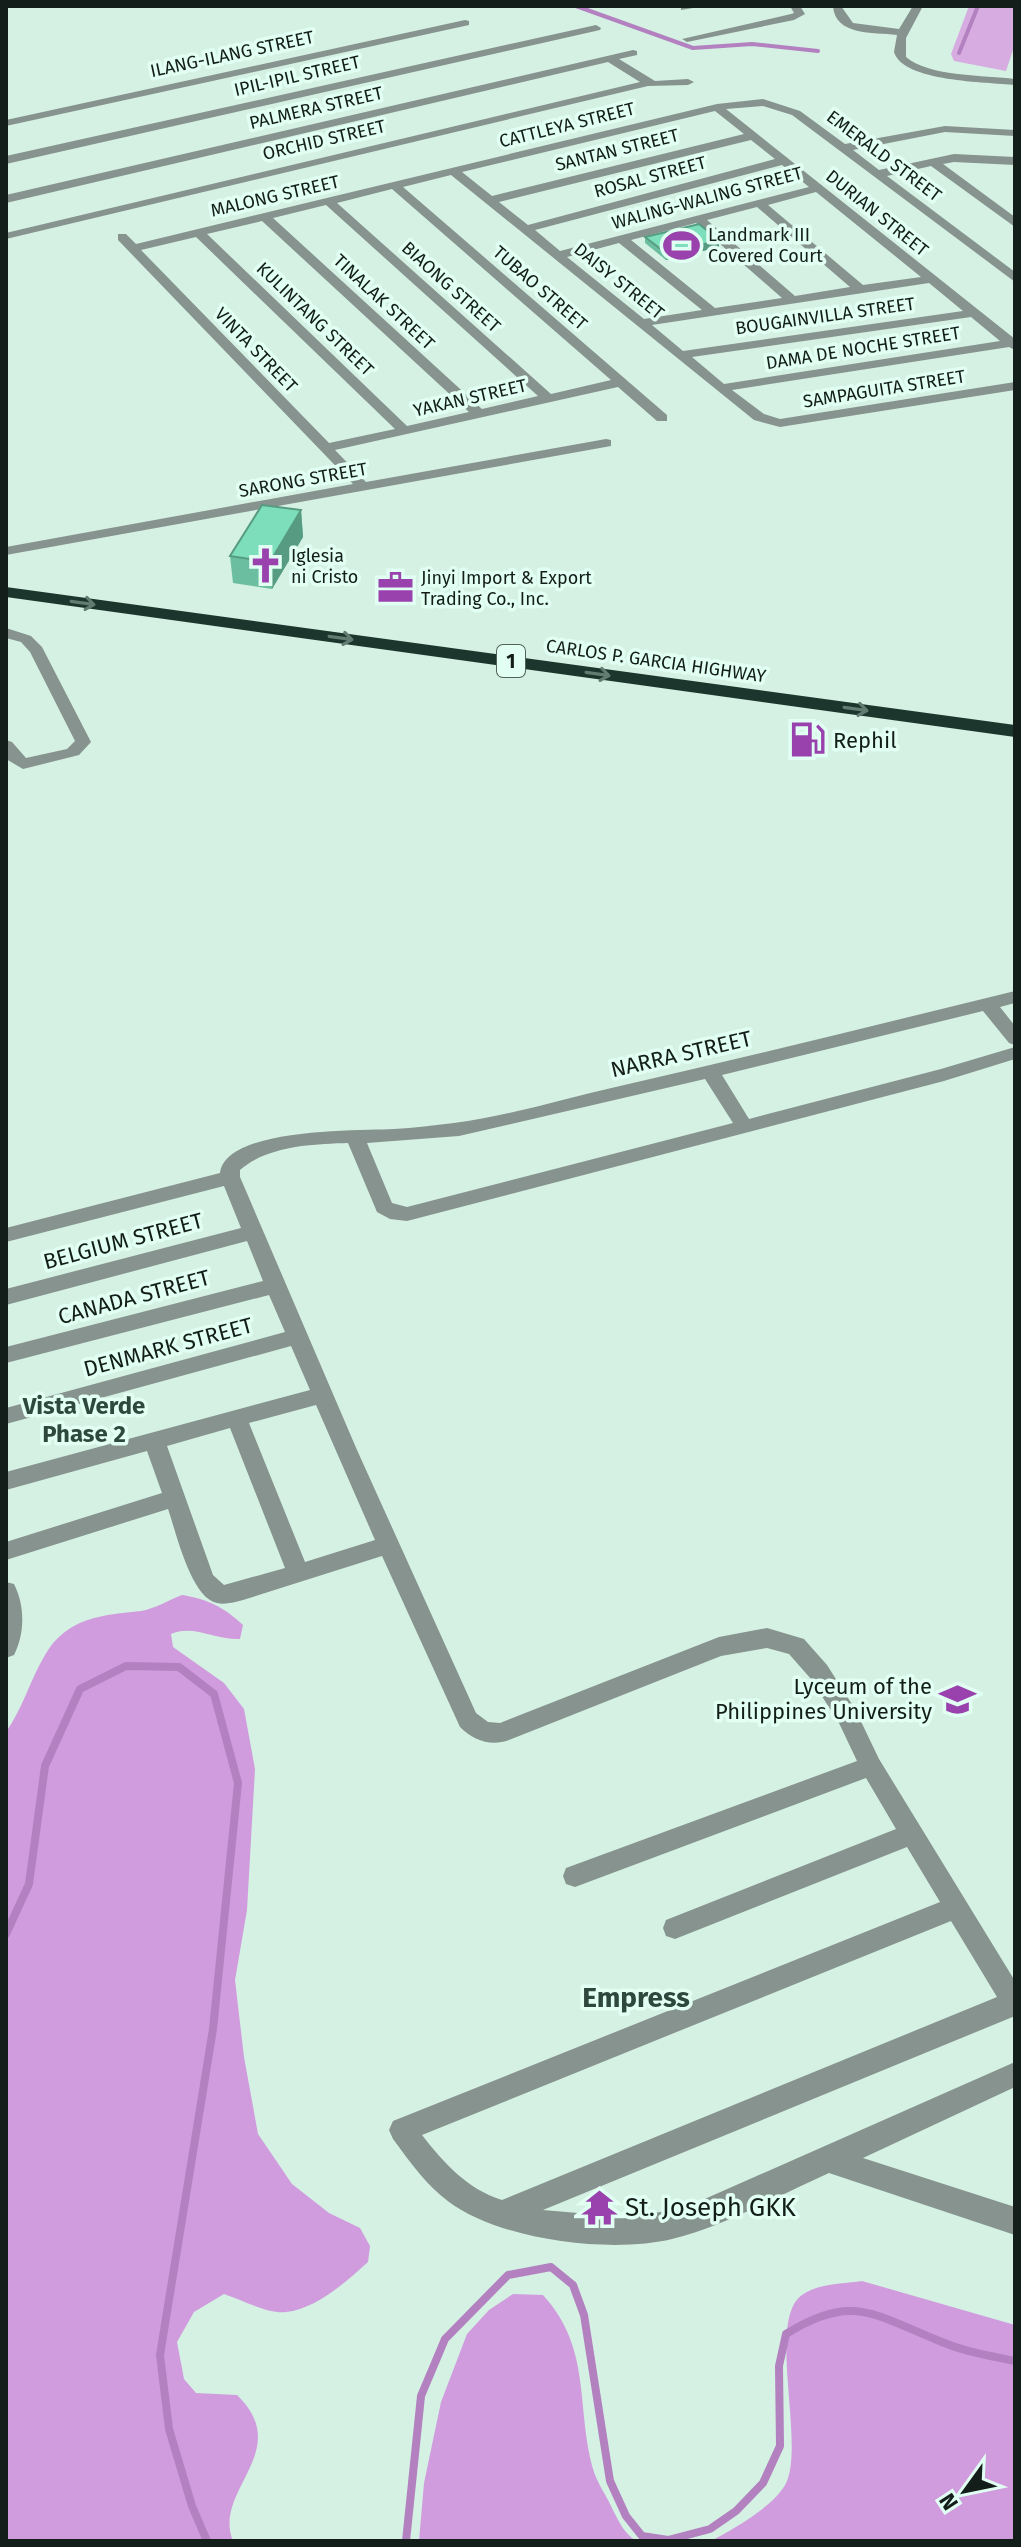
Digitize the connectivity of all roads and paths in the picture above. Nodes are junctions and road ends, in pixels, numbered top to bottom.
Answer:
1 (700, 6) edge
2 (795, 6) edge
3 (918, 6) edge
4 (685, 8) dead end
5 (837, 8) edge
6 (465, 23) dead end
7 (596, 28) dead end
8 (903, 33) junction
9 (687, 39) dead end
10 (633, 53) dead end
11 (611, 59) junction
12 (688, 82) dead end
13 (1015, 82) edge
14 (648, 83) junction
15 (717, 107) junction
16 (6, 123) edge
17 (1015, 133) edge
18 (752, 136) junction
19 (845, 148) junction
20 (209, 151) junction
21 (6, 160) edge
22 (219, 161) dead end
23 (783, 161) junction
24 (1014, 161) edge
25 (933, 162) junction
26 (1015, 171) edge
27 (455, 172) junction
28 (878, 174) junction
29 (425, 179) joint
30 (395, 186) junction
31 (818, 188) junction
32 (6, 199) edge
33 (491, 200) junction
34 (329, 202) junction
35 (759, 203) junction
36 (265, 217) junction
37 (698, 219) junction
38 (1015, 223) edge
39 (526, 229) junction
40 (199, 233) junction
41 (10, 236) dead end
42 (122, 237) dead end
43 (622, 239) junction
44 (134, 248) junction
45 (559, 255) junction
46 (1015, 278) edge
47 (931, 279) junction
48 (860, 289) junction
49 (792, 300) junction
50 (712, 312) junction
51 (974, 313) junction
52 (641, 323) junction
53 (1013, 345) edge
54 (681, 355) junction
55 (621, 382) junction
56 (1015, 386) edge
57 (721, 388) junction
58 (548, 398) junction
59 (479, 414) junction
60 (759, 417) joint
61 (662, 418) dead end
62 (405, 431) junction
63 (606, 443) dead end
64 (326, 448) junction
65 (364, 488) junction
66 (6, 551) edge
67 (6, 577) edge
68 (6, 592) edge
69 (6, 633) edge
70 (1015, 715) edge
71 (1015, 731) edge
72 (6, 745) edge
73 (1015, 997) edge
74 (987, 1003) junction
75 (1015, 1039) edge
76 (1015, 1053) edge
77 (710, 1072) junction
78 (744, 1126) junction
79 (355, 1136) junction
80 (230, 1177) junction
81 (253, 1232) junction
82 (6, 1235) edge
83 (274, 1286) junction
84 (6, 1297) edge
85 (295, 1337) junction
86 (6, 1355) edge
87 (321, 1395) junction
88 (6, 1416) edge
89 (237, 1418) junction
90 (154, 1440) junction
91 (6, 1481) edge
92 (174, 1498) junction
93 (387, 1545) junction
94 (6, 1551) edge
95 (298, 1573) junction
96 (6, 1591) edge
97 (8, 1635) edge
98 (871, 1766) junction
99 (912, 1834) junction
100 (575, 1876) dead end
101 (955, 1908) junction
102 (675, 1928) dead end
103 (1014, 2003) edge
104 (1015, 2074) edge
105 (830, 2160) junction
106 (500, 2214) junction
107 (1015, 2221) edge

1 - 4 street
2 - 9 street
3 - 8 street
5 - 8 street
6 - 16 street, ILANG-ILANG STREET
7 - 21 street, IPIL-IPIL STREET
8 - 13 street
10 - 11 street, PALMERA STREET
11 - 14 street
11 - 20 street, PALMERA STREET
12 - 14 street, ORCHID STREET
14 - 41 street, ORCHID STREET
15 - 18 street, DURIAN STREET
15 - 19 street, EMERALD STREET
15 - 27 street, CATTLEYA STREET
17 - 19 street
18 - 23 street, DURIAN STREET
18 - 33 street, SANTAN STREET
19 - 28 street, EMERALD STREET
20 - 22 street
20 - 32 street, PALMERA STREET
23 - 31 street, DURIAN STREET
23 - 39 street, ROSAL STREET
24 - 25 street
24 - 26 street
25 - 28 street
25 - 38 street
27 - 29 street, CATTLEYA STREET
27 - 33 street, DAISY STREET
28 - 46 street, EMERALD STREET
29 - 30 street, MALONG STREET
30 - 34 street, MALONG STREET
30 - 55 street, TUBAO STREET
31 - 35 street, WALING-WALING STREET
31 - 47 street, DURIAN STREET
33 - 39 street, DAISY STREET
34 - 36 street, MALONG STREET
34 - 58 street, BIAONG STREET
35 - 37 street, WALING-WALING STREET
35 - 48 street
36 - 40 street, MALONG STREET
36 - 59 street, TINALAK STREET
37 - 43 street, WALING-WALING STREET
37 - 49 street
39 - 45 street, DAISY STREET
40 - 44 street, MALONG STREET
40 - 62 street, KULINTANG STREET
42 - 44 street, VINTA STREET
43 - 45 street, WALING-WALING STREET
43 - 50 street
44 - 64 street, VINTA STREET
45 - 52 street, DAISY STREET
47 - 48 street
47 - 51 street, DURIAN STREET
48 - 49 street
49 - 50 street
50 - 52 street
51 - 53 street, DURIAN STREET
51 - 54 street, BOUGAINVILLA STREET
52 - 54 street, DAISY STREET
53 - 57 street, DAMA DE NOCHE STREET
54 - 57 street, DAISY STREET
55 - 58 street, YAKAN STREET
55 - 61 street, TUBAO STREET
56 - 60 street, SAMPAGUITA STREET
57 - 60 street, DAISY STREET
58 - 59 street, YAKAN STREET
59 - 62 street, YAKAN STREET
62 - 64 street, YAKAN STREET
63 - 65 street, SARONG STREET
64 - 65 street, VINTA STREET
65 - 66 street, SARONG STREET
67 - 70 highway, CARLOS P. GARCIA HIGHWAY / 1
68 -> 71 highway, CARLOS P. GARCIA HIGHWAY / 1
69 - 72 street
73 - 74 street, NARRA STREET
74 - 75 street
74 - 77 street, NARRA STREET
76 - 78 street
77 - 78 street
77 - 79 street, NARRA STREET
78 - 79 street
79 - 80 street, NARRA STREET
80 - 81 street
80 - 82 street
81 - 83 street
81 - 84 street, BELGIUM STREET
83 - 85 street
83 - 86 street, CANADA STREET
85 - 87 street
85 - 88 street, DENMARK STREET
87 - 89 street
87 - 93 street
89 - 90 street
89 - 95 street
90 - 91 street
90 - 92 street
92 - 94 street
92 - 95 street
93 - 95 street
93 - 98 street
96 - 97 street
98 - 99 street
98 - 100 street
99 - 101 street
99 - 102 street
101 - 103 street
101 - 106 street
103 - 106 street
104 - 105 street
105 - 106 street
105 - 107 street

